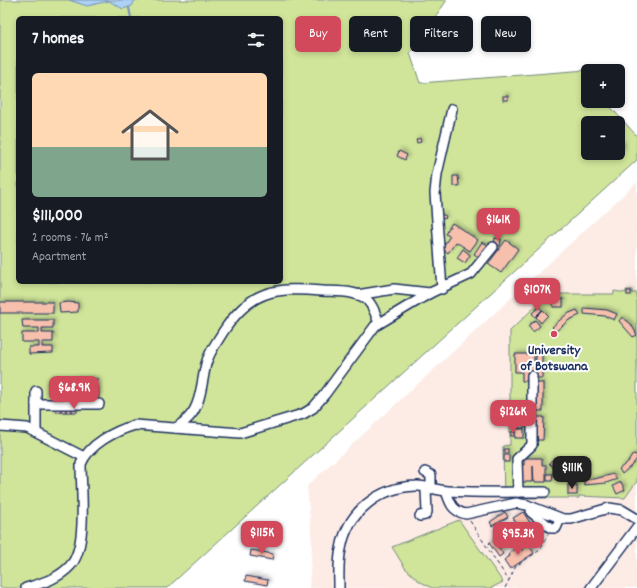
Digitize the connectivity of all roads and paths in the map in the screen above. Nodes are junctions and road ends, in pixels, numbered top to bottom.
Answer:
1 (452, 109) dead end
2 (493, 247) dead end
3 (442, 289) junction
4 (430, 294) junction
5 (358, 295) junction
6 (379, 323) junction
7 (532, 376) dead end
8 (36, 391) dead end
9 (36, 404) junction
10 (99, 404) dead end
11 (0, 426) edge
12 (176, 428) junction
13 (36, 432) junction
14 (84, 456) junction
15 (425, 472) dead end
16 (428, 489) junction
17 (446, 491) junction
18 (518, 492) junction
19 (545, 492) dead end
20 (531, 512) dead end
21 (466, 514) junction
22 (420, 516) dead end
23 (560, 519) junction
24 (637, 519) edge
25 (637, 527) edge
26 (551, 528) junction
27 (509, 581) junction
28 (26, 588) edge
29 (339, 588) edge
30 (345, 588) edge
31 (505, 588) edge
32 (591, 588) edge

1 - 3 lane
2 - 3 lane
3 - 4 lane
4 - 5 lane
4 - 6 lane
5 - 6 lane
5 - 12 lane
6 - 12 lane
7 - 18 lane
8 - 9 lane
9 - 10 lane
9 - 13 lane
11 - 13 lane
12 - 14 lane
13 - 14 lane
14 - 28 lane
15 - 16 lane
16 - 17 lane
16 - 22 lane
16 - 29 lane
16 - 30 lane
17 - 18 lane
17 - 21 lane
18 - 19 lane
20 - 26 lane
21 - 23 lane
21 - 27 path
23 - 24 lane
23 - 26 lane
25 - 32 lane
26 - 27 path
27 - 31 path

